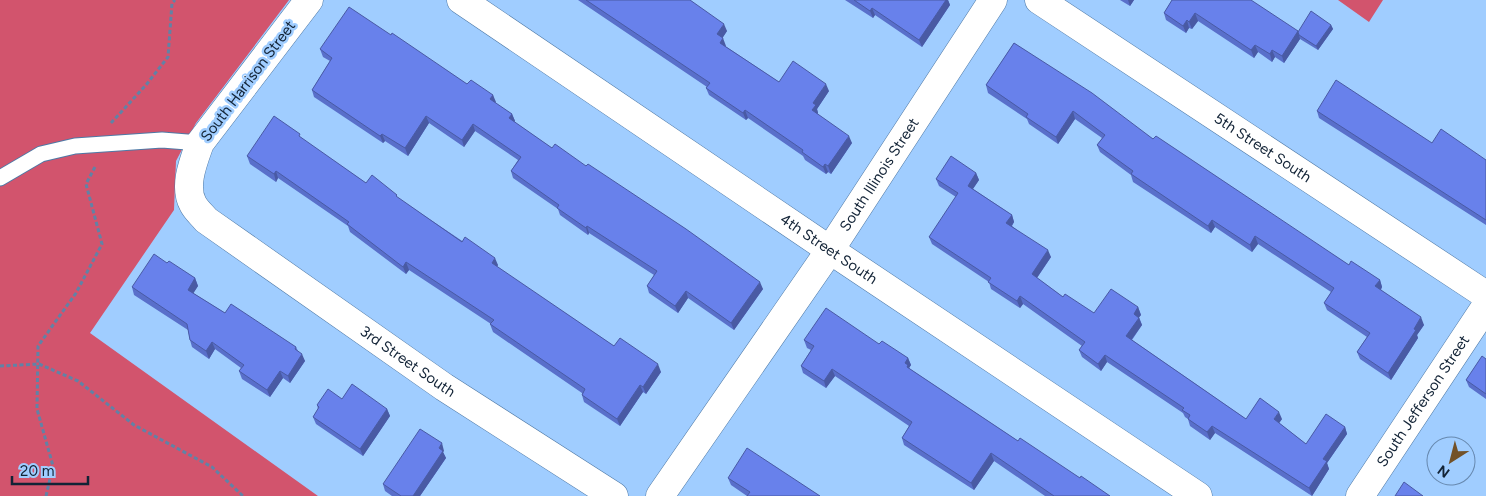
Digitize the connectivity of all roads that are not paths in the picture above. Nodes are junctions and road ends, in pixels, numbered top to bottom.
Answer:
1 (309, 0) edge
2 (460, 0) edge
3 (993, 0) edge
4 (1040, 0) edge
5 (200, 143) junction
6 (0, 178) edge
7 (206, 220) joint
8 (830, 250) junction
9 (1486, 295) edge
10 (1486, 306) edge
11 (614, 496) edge
12 (660, 496) edge
13 (1198, 496) edge
14 (1360, 496) edge

1 - 5 street, South Harrison Street
2 - 8 street, 4th Street South
3 - 8 street, South Illinois Street
4 - 9 street, 5th Street South
5 - 6 lane
5 - 7 street, South Harrison Street
7 - 11 street, 3rd Street South
8 - 12 street, South Illinois Street
8 - 13 street, 4th Street South
10 - 14 street, South Jefferson Street

